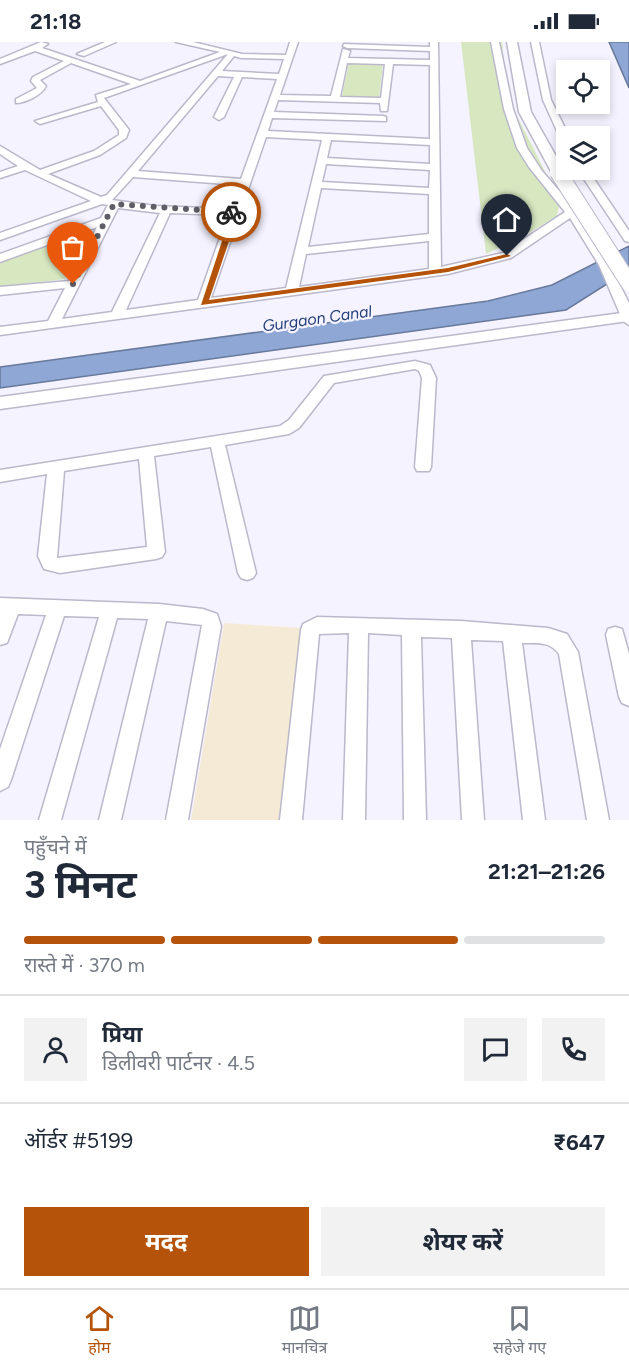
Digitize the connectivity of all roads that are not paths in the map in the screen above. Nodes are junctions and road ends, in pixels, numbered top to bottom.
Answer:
1 (47, 42) edge
2 (112, 42) edge
3 (180, 42) edge
4 (294, 42) edge
5 (495, 42) edge
6 (512, 42) edge
7 (523, 42) edge
8 (535, 42) edge
9 (348, 44) edge
10 (434, 45) edge
11 (35, 48) junction
12 (231, 52) junction
13 (81, 54) dead end
14 (288, 57) junction
15 (71, 60) junction
16 (344, 60) junction
17 (0, 62) edge
18 (389, 62) junction
19 (434, 63) junction
20 (217, 73) junction
21 (239, 74) junction
22 (282, 77) junction
23 (141, 84) junction
24 (275, 97) junction
25 (335, 99) junction
26 (20, 101) dead end
27 (385, 101) junction
28 (103, 103) junction
29 (269, 115) junction
30 (219, 117) dead end
31 (383, 119) junction
32 (40, 121) dead end
33 (559, 126) edge
34 (262, 134) junction
35 (327, 137) junction
36 (381, 139) junction
37 (435, 142) junction
38 (0, 149) edge
39 (556, 150) edge
40 (556, 156) edge
41 (12, 158) junction
42 (321, 161) junction
43 (0, 162) edge
44 (26, 166) junction
45 (556, 166) edge
46 (435, 167) junction
47 (41, 173) junction
48 (132, 174) junction
49 (0, 175) edge
50 (568, 180) edge
51 (572, 180) edge
52 (574, 180) edge
53 (587, 180) edge
54 (587, 180) edge
55 (245, 182) junction
56 (591, 182) junction
57 (316, 185) junction
58 (435, 191) junction
59 (108, 202) junction
60 (167, 209) junction
61 (235, 212) junction
62 (572, 212) junction
63 (106, 220) junction
64 (0, 237) edge
65 (435, 237) junction
66 (629, 239) edge
67 (302, 251) junction
68 (629, 253) edge
69 (0, 258) edge
70 (435, 272) junction
71 (622, 283) edge
72 (73, 284) junction
73 (0, 291) edge
74 (292, 291) junction
75 (203, 304) junction
76 (117, 315) junction
77 (627, 315) edge
78 (53, 324) junction
79 (0, 331) edge
80 (0, 397) edge
81 (0, 403) edge
82 (217, 442) junction
83 (146, 454) junction
84 (423, 467) dead end
85 (56, 468) junction
86 (0, 476) edge
87 (247, 573) dead end
88 (6, 606) edge
89 (58, 607) junction
90 (110, 610) junction
91 (159, 612) junction
92 (359, 625) junction
93 (411, 627) junction
94 (461, 629) junction
95 (511, 633) junction
96 (615, 635) dead end
97 (0, 636) edge
98 (629, 697) edge
99 (0, 780) edge
100 (50, 820) edge
101 (110, 820) edge
102 (177, 820) edge
103 (291, 820) edge
104 (354, 820) edge
105 (415, 820) edge
106 (473, 820) edge
107 (534, 820) edge
108 (598, 820) edge

1 - 11 street
2 - 13 street
3 - 12 street
4 - 14 street
5 - 45 street
6 - 40 highway
7 - 39 highway
8 - 33 street
9 - 10 street
9 - 16 street
10 - 19 street
11 - 15 street
11 - 17 street
12 - 14 street
12 - 20 street
12 - 23 street
14 - 22 street
15 - 23 street
15 - 26 street
16 - 18 street
16 - 25 street
18 - 19 street
18 - 27 street
19 - 37 street
20 - 21 street
20 - 48 street
21 - 22 street
21 - 30 street
22 - 24 street
23 - 28 street
24 - 25 street
24 - 29 street
25 - 27 street
27 - 31 street
28 - 32 street
28 - 47 street
29 - 31 street
29 - 34 street
31 - 36 street
34 - 35 street
34 - 55 street
35 - 36 street
35 - 42 street
36 - 37 street
37 - 46 street
38 - 41 street
41 - 43 street
41 - 44 street
42 - 46 street
42 - 57 street
44 - 47 street
44 - 49 street
46 - 58 street
47 - 59 street
48 - 55 street
48 - 59 street
50 - 62 street
51 - 71 highway, bridge
52 - 68 highway
53 - 56 street
54 - 56 street
55 - 61 street
56 - 66 street
57 - 58 street
57 - 67 street
58 - 65 street
59 - 60 street
59 - 63 street
59 - 64 street
60 - 61 street
60 - 76 street
61 - 75 street
62 - 70 street
62 - 71 street
63 - 69 street
63 - 72 street
65 - 67 street
65 - 70 street
67 - 74 street
70 - 74 street
71 - 77 street
72 - 73 street
72 - 78 street
74 - 75 street
75 - 76 street
76 - 78 street
77 - 80 main road
77 - 81 main road
78 - 79 street
82 - 83 street
82 - 84 street
82 - 87 street
83 - 85 street
83 - 85 street
85 - 86 street
88 - 89 street
88 - 97 street
89 - 90 street
89 - 99 street
90 - 91 street
90 - 100 street
91 - 101 street
91 - 102 street
92 - 93 street
92 - 103 street
92 - 104 street
93 - 94 street
93 - 105 street
94 - 95 street
94 - 106 street
95 - 107 street
95 - 108 street
96 - 98 street

